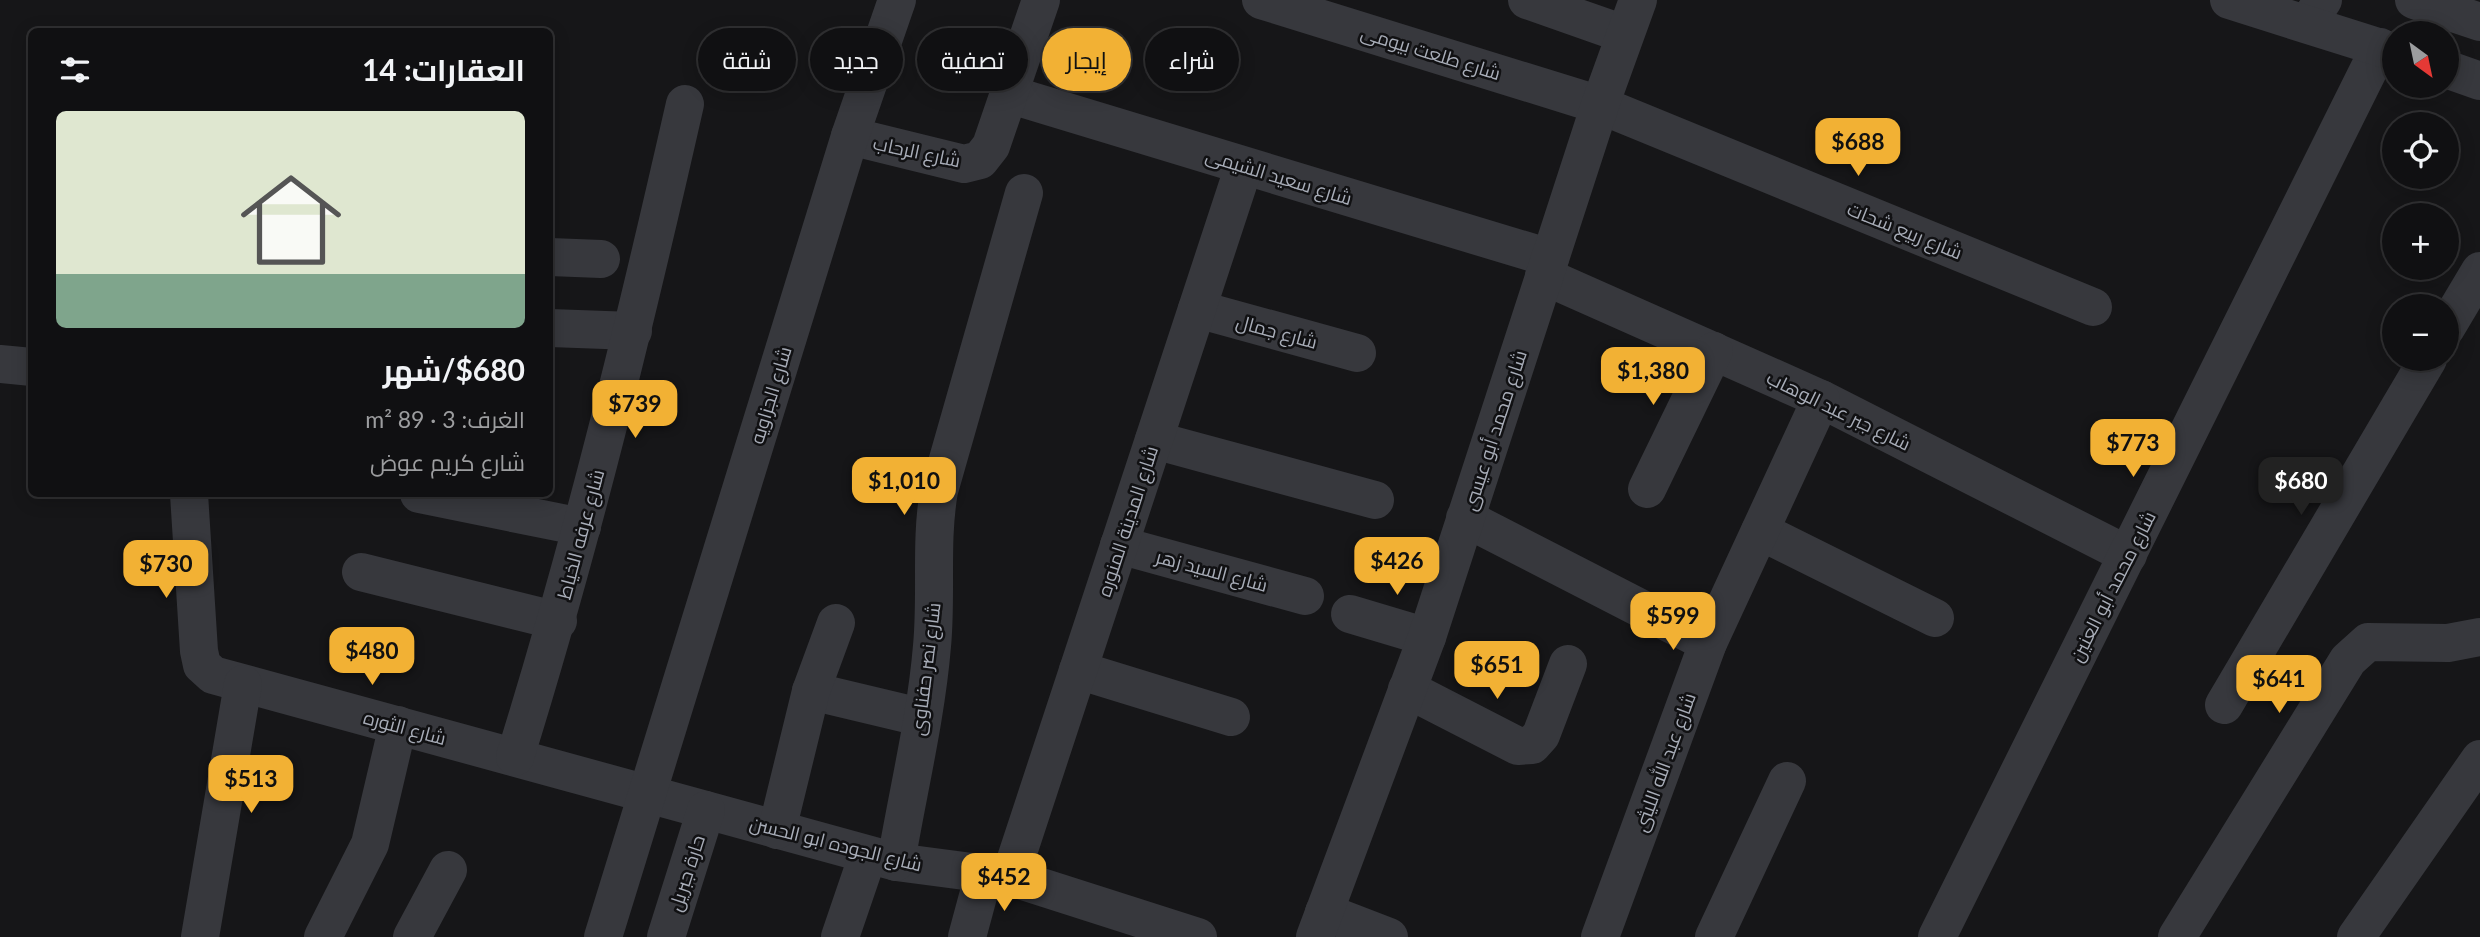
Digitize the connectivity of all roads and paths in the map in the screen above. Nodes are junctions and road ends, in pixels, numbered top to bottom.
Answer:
1 (897, 0) edge
2 (1041, 0) edge
3 (1261, 0) edge
4 (1527, 0) edge
5 (2229, 0) edge
6 (2414, 0) edge
7 (1339, 11) edge
8 (2315, 12) edge
9 (1631, 17) edge
10 (2480, 22) edge
11 (2382, 47) edge
12 (2382, 60) edge
13 (2459, 73) edge
14 (2480, 80) edge
15 (1008, 94) junction
16 (685, 104) dead end
17 (1600, 105) junction
18 (850, 136) junction
19 (1244, 166) junction
20 (1024, 194) dead end
21 (553, 257) edge
22 (601, 259) dead end
23 (1547, 267) junction
24 (2480, 271) edge
25 (2459, 306) edge
26 (2093, 307) dead end
27 (1197, 309) junction
28 (553, 328) edge
29 (633, 331) junction
30 (1714, 351) junction
31 (1357, 353) dead end
32 (0, 364) edge
33 (28, 367) edge
34 (2421, 371) edge
35 (1821, 399) junction
36 (1154, 440) junction
37 (1647, 489) dead end
38 (189, 497) edge
39 (434, 497) edge
40 (1375, 500) dead end
41 (1465, 518) junction
42 (582, 527) junction
43 (1760, 531) junction
44 (1119, 545) junction
45 (2128, 555) junction
46 (361, 572) dead end
47 (1305, 596) dead end
48 (1350, 614) dead end
49 (1934, 618) dead end
50 (558, 621) junction
51 (836, 623) dead end
52 (1427, 637) junction
53 (2480, 637) edge
54 (1708, 643) junction
55 (1568, 664) dead end
56 (1078, 670) junction
57 (228, 680) junction
58 (1407, 689) junction
59 (811, 691) junction
60 (2224, 705) dead end
61 (920, 717) junction
62 (1231, 717) dead end
63 (398, 725) junction
64 (516, 757) junction
65 (2480, 759) edge
66 (1787, 781) dead end
67 (647, 792) junction
68 (706, 810) junction
69 (777, 830) junction
70 (882, 858) junction
71 (448, 870) dead end
72 (997, 875) junction
73 (1106, 923) edge
74 (1320, 925) edge
75 (200, 937) edge
76 (323, 937) edge
77 (412, 937) edge
78 (603, 937) edge
79 (666, 937) edge
80 (840, 937) edge
81 (967, 937) edge
82 (1198, 937) edge
83 (1389, 937) edge
84 (1600, 937) edge
85 (1714, 937) edge
86 (1937, 937) edge
87 (2177, 937) edge
88 (2356, 937) edge

1 - 18 street, شارع الجزاويه
2 - 15 street, شارع الرحاب
3 - 7 street, شارع طلعت بيومى
4 - 9 street
5 - 8 street
6 - 10 street
7 - 17 street, شارع طلعت بيومى
8 - 11 street
9 - 17 street, شارع محمد أبو عيسى
12 - 45 street, شارع محمد أبو العنين
13 - 14 street
15 - 18 street, شارع الرحاب
15 - 19 street, شارع سعيد الشيمى
16 - 29 street, شارع عرفه الخياط
17 - 23 street, شارع محمد أبو عيسى
17 - 26 street, شارع ربيع شحات
18 - 67 street, شارع الجزاويه
19 - 23 street, شارع سعيد الشيمى
19 - 27 street, شارع المدينة المنوره
20 - 61 street, شارع نصر حفناوى
21 - 22 street
23 - 30 street, شارع جبر عبد الوهاب
23 - 41 street, شارع محمد أبو عيسى
24 - 25 street
27 - 31 street, شارع جمال
27 - 36 street, شارع المدينة المنوره
28 - 29 street
29 - 42 street, شارع عرفه الخياط
30 - 35 street, شارع جبر عبد الوهاب
30 - 37 street
32 - 33 street
34 - 60 street
35 - 43 street, شارع عبد الله الليثى
35 - 45 street, شارع جبر عبد الوهاب
36 - 40 street
36 - 44 street, شارع المدينة المنوره
38 - 57 street
39 - 42 street
41 - 52 street, شارع محمد أبو عيسى
41 - 54 street
42 - 50 street, شارع عرفه الخياط
43 - 49 street
43 - 54 street, شارع عبد الله الليثى
44 - 47 street, شارع السيد زهر
44 - 56 street, شارع المدينة المنوره
45 - 86 street, شارع محمد أبو العنين
46 - 50 street
48 - 52 street
50 - 64 street, شارع عرفه الخياط
51 - 59 street
52 - 58 street, شارع محمد أبو عيسى
53 - 87 street
54 - 84 street, شارع عبد الله الليثى
55 - 58 street
56 - 62 street
56 - 72 street, شارع المدينة المنوره
57 - 63 street, شارع الثوره
57 - 75 street
58 - 74 street, شارع محمد أبو عيسى
59 - 61 street
59 - 69 street
61 - 70 street, شارع نصر حفناوى
63 - 64 street, شارع الثوره
63 - 76 street
64 - 67 street, شارع الجوده ابو الحسن
65 - 88 street
66 - 85 street
67 - 68 street, شارع الجوده ابو الحسن
67 - 78 street, شارع الجزاويه
68 - 69 street, شارع الجوده ابو الحسن
68 - 79 street, حارة جبريل
69 - 70 street, شارع الجوده ابو الحسن
70 - 72 street, شارع الجوده ابو الحسن
70 - 80 street, شارع نصر حفناوى
71 - 77 street
72 - 73 street, شارع الجوده ابو الحسن
72 - 81 street, شارع المدينة المنوره
73 - 82 street, شارع الجوده ابو الحسن
74 - 83 street

